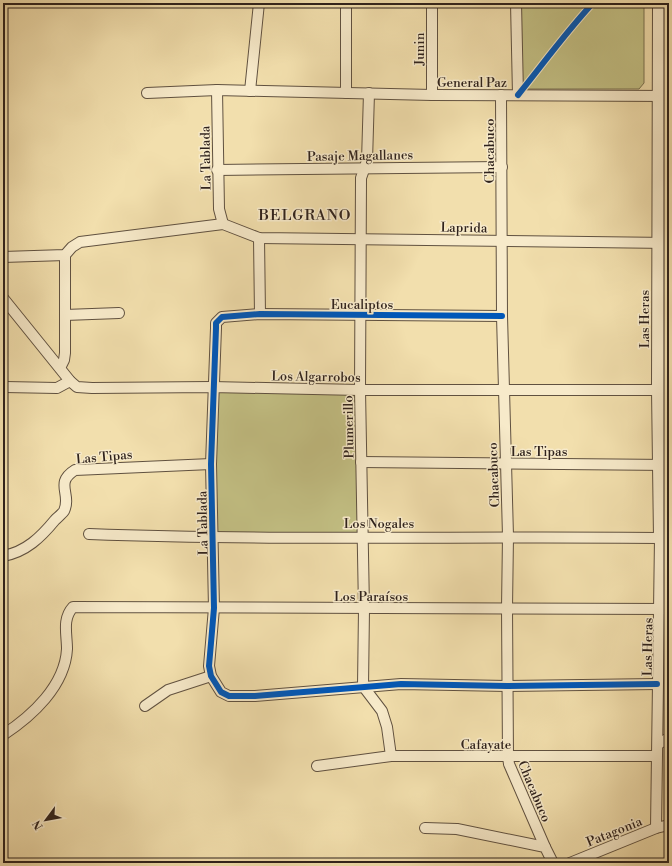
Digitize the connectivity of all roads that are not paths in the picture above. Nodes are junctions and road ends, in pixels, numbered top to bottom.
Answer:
1 (259, 3) edge
2 (346, 3) edge
3 (432, 3) edge
4 (516, 3) edge
5 (659, 3) edge
6 (664, 20) edge
7 (216, 90) junction
8 (250, 91) junction
9 (369, 92) junction
10 (147, 93) dead end
11 (346, 93) junction
12 (432, 95) junction
13 (501, 95) junction
14 (518, 95) junction
15 (664, 96) edge
16 (502, 167) junction
17 (364, 168) junction
18 (217, 170) junction
19 (664, 171) edge
20 (223, 224) junction
21 (259, 238) junction
22 (362, 238) junction
23 (502, 240) junction
24 (664, 243) edge
25 (65, 255) junction
26 (3, 257) edge
27 (3, 298) edge
28 (119, 313) dead end
29 (260, 314) junction
30 (65, 315) junction
31 (362, 315) junction
32 (664, 315) edge
33 (502, 316) junction
34 (222, 317) joint
35 (60, 368) junction
36 (70, 381) junction
37 (5, 387) dead end
38 (212, 387) junction
39 (503, 389) junction
40 (360, 390) junction
41 (663, 390) edge
42 (362, 462) junction
43 (211, 464) junction
44 (506, 464) junction
45 (664, 465) edge
46 (89, 534) dead end
47 (508, 536) junction
48 (214, 538) junction
49 (363, 538) junction
50 (664, 538) edge
51 (3, 556) edge
52 (214, 608) junction
53 (506, 608) junction
54 (364, 609) junction
55 (658, 609) junction
56 (669, 609) edge
57 (211, 676) junction
58 (657, 684) junction
59 (364, 686) junction
60 (507, 686) junction
61 (145, 706) dead end
62 (3, 735) edge
63 (669, 738) edge
64 (658, 744) junction
65 (391, 756) junction
66 (656, 756) junction
67 (508, 757) junction
68 (317, 766) dead end
69 (669, 825) edge
70 (425, 828) dead end
71 (656, 828) junction
72 (545, 847) junction
73 (549, 862) edge
74 (562, 863) edge
75 (570, 863) edge

1 - 8 street
2 - 11 street
3 - 12 street, Junin
4 - 14 street
5 - 6 street, Las Heras
6 - 15 street, Las Heras
7 - 8 street, General Paz
7 - 10 street, General Paz
7 - 18 street, La Tablada
8 - 11 street, General Paz
9 - 11 street, General Paz
9 - 12 street, General Paz
9 - 17 street, Plumerillo
12 - 13 street, General Paz
13 - 14 street, General Paz
13 - 16 street, Chacabuco
14 - 15 street, General Paz
15 - 19 street, Las Heras
16 - 17 street, Pasaje Magallanes
16 - 23 street, Chacabuco
17 - 18 street, Pasaje Magallanes
17 - 22 street, Plumerillo
18 - 20 street, La Tablada
19 - 24 street, Las Heras
20 - 21 street
20 - 25 street
21 - 22 street, Laprida
21 - 29 street
22 - 23 street, Laprida
22 - 31 street, Plumerillo
23 - 24 street, Laprida
23 - 33 street, Chacabuco
24 - 32 street, Las Heras
25 - 26 street
25 - 30 street
27 - 35 street
28 - 30 street
29 - 31 street, Eucaliptos
29 - 34 street, Eucaliptos
30 - 35 street
31 - 33 street, Eucaliptos
31 - 40 street, Plumerillo
32 - 41 street, Las Heras
33 - 39 street, Chacabuco
34 - 38 street, La Tablada
35 - 36 street
36 - 37 street
36 - 38 street, Los Algarrobos
38 - 40 street, Los Algarrobos
38 - 43 street, La Tablada
39 - 40 street, Los Algarrobos
39 - 41 street, Los Algarrobos
39 - 44 street, Chacabuco
40 - 42 street, Plumerillo
41 - 45 street, Las Heras
42 - 44 street, Las Tipas
42 - 49 street, Plumerillo
43 - 48 street, La Tablada
43 - 51 street, Las Tipas
44 - 45 street, Las Tipas
44 - 47 street, Chacabuco
45 - 50 street, Las Heras
46 - 48 street, Los Nogales
47 - 49 street, Los Nogales
47 - 50 street, Los Nogales
47 - 53 street, Chacabuco
48 - 49 street, Los Nogales
48 - 52 street, La Tablada
49 - 54 street, Plumerillo
50 - 55 street, Las Heras
52 - 54 street, Los Paraísos
52 - 57 street, La Tablada
52 - 62 street, Los Paraísos
53 - 54 street, Los Paraísos
53 - 55 street, Los Paraísos
53 - 60 street, Chacabuco
54 - 59 street, Plumerillo
55 - 56 street, Los Paraísos
55 - 58 street, Las Heras
57 - 59 street
57 - 61 street
58 - 60 street
58 - 64 street, Las Heras
59 - 60 street
59 - 65 street
60 - 67 street, Chacabuco
63 - 64 street
64 - 66 street, Las Heras
65 - 67 street, Cafayate
65 - 68 street, Cafayate
66 - 67 street, Cafayate
66 - 71 street, Las Heras
67 - 72 street, Chacabuco
69 - 71 street, Patagonia
70 - 72 street
71 - 75 street, Patagonia
72 - 73 street, Chacabuco
73 - 74 street

